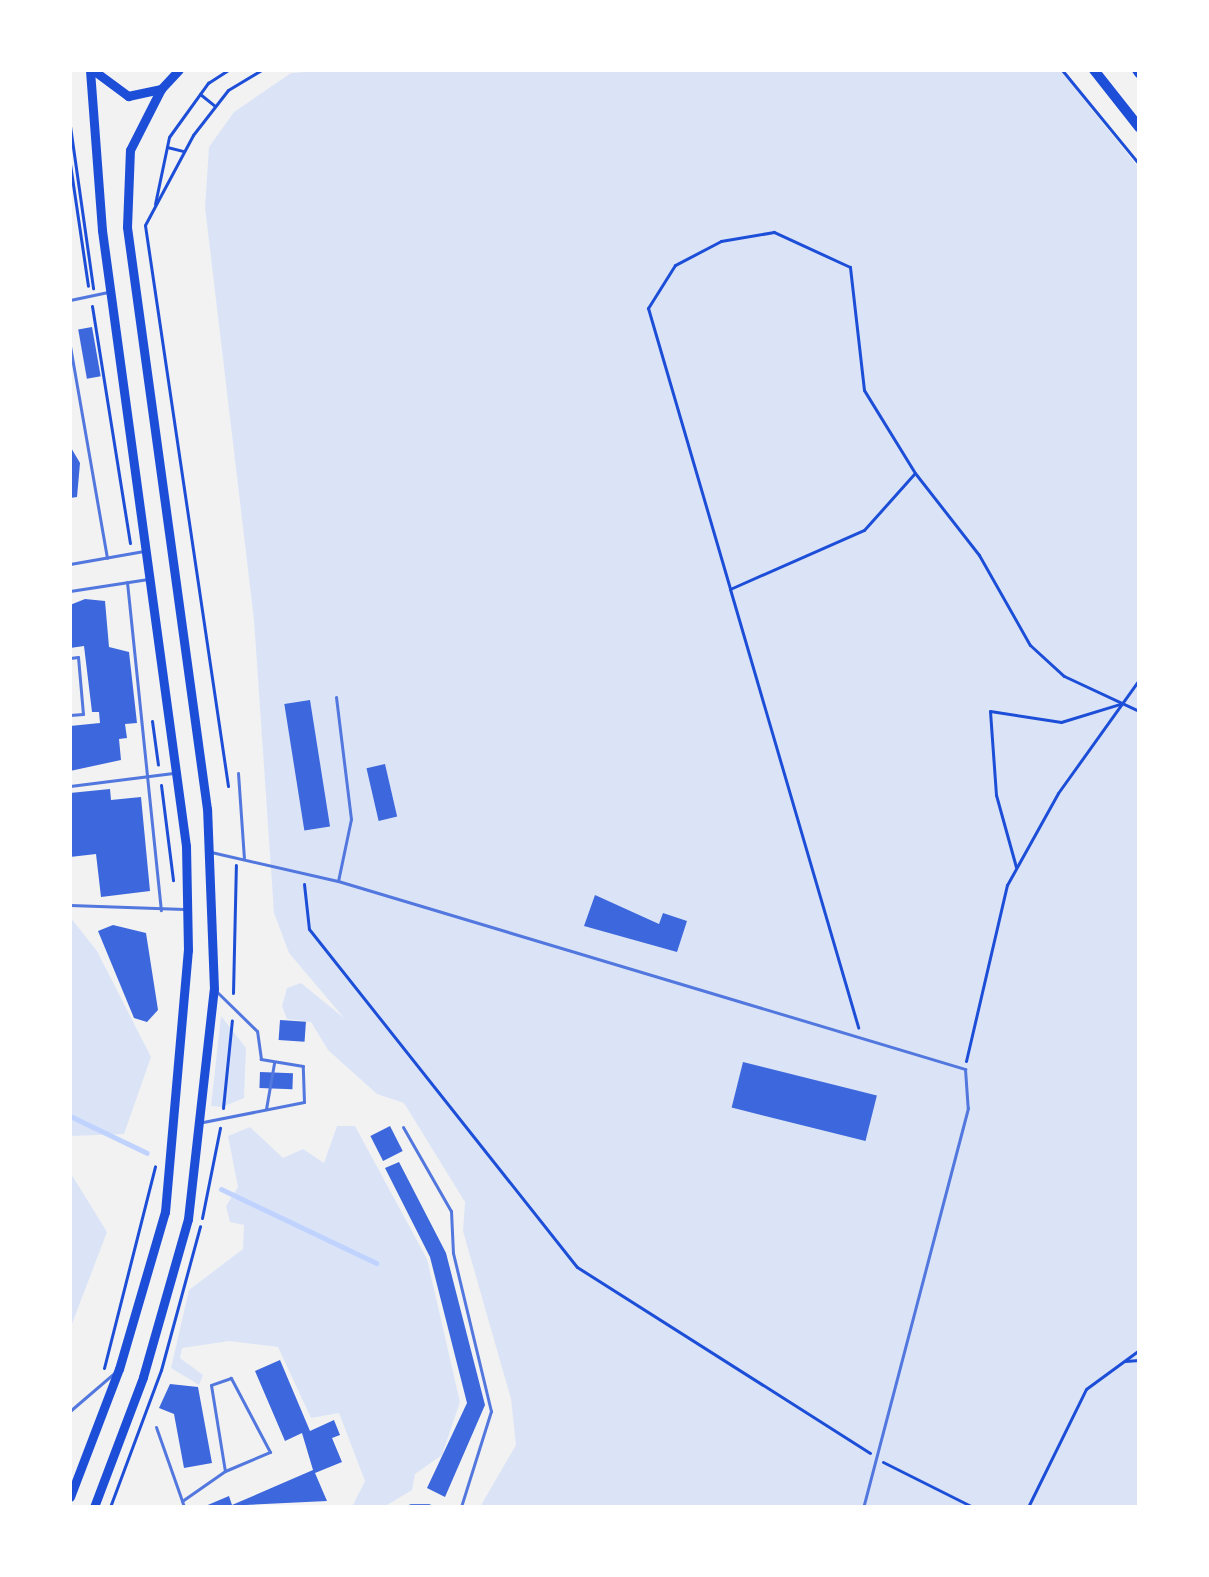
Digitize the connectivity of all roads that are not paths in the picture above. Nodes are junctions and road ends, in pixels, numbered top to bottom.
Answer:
1 (91, 70) edge
2 (179, 70) edge
3 (1094, 70) edge
4 (161, 89) junction
5 (1139, 127) edge
6 (111, 292) junction
7 (70, 300) edge
8 (70, 346) edge
9 (148, 551) junction
10 (107, 558) junction
11 (70, 564) edge
12 (152, 579) junction
13 (127, 582) junction
14 (70, 591) edge
15 (70, 658) edge
16 (336, 697) dead end
17 (70, 715) edge
18 (177, 773) junction
19 (238, 773) dead end
20 (152, 776) junction
21 (70, 786) edge
22 (211, 852) junction
23 (244, 858) junction
24 (338, 881) junction
25 (70, 905) edge
26 (188, 909) junction
27 (161, 910) junction
28 (214, 989) junction
29 (274, 1063) junction
30 (266, 1109) junction
31 (199, 1122) junction
32 (403, 1127) dead end
33 (119, 1369) junction
34 (70, 1411) edge
35 (156, 1427) dead end
36 (225, 1471) junction
37 (70, 1497) edge
38 (182, 1501) junction
39 (94, 1507) edge
40 (184, 1507) edge
41 (411, 1507) edge
42 (428, 1507) edge
43 (461, 1507) edge
44 (863, 1507) edge

1 - 4 main road
1 - 6 main road
2 - 4 main road
3 - 5 main road
4 - 22 main road
6 - 7 lane
6 - 9 main road
8 - 10 lane
9 - 10 lane
9 - 12 main road
10 - 11 lane
12 - 13 lane
12 - 18 main road
13 - 14 lane
13 - 20 lane
15 - 17 lane
16 - 24 lane
18 - 20 lane
18 - 26 main road
19 - 23 lane
20 - 21 lane
20 - 27 lane
22 - 23 lane
22 - 28 main road
23 - 24 lane
24 - 44 lane
25 - 27 lane
26 - 27 lane
26 - 33 main road
28 - 29 lane
28 - 31 main road
29 - 30 lane
29 - 30 lane
30 - 31 lane
31 - 39 main road
32 - 43 lane
33 - 34 lane
33 - 37 main road
35 - 38 lane
36 - 36 lane
36 - 38 lane
38 - 40 lane
41 - 42 street

